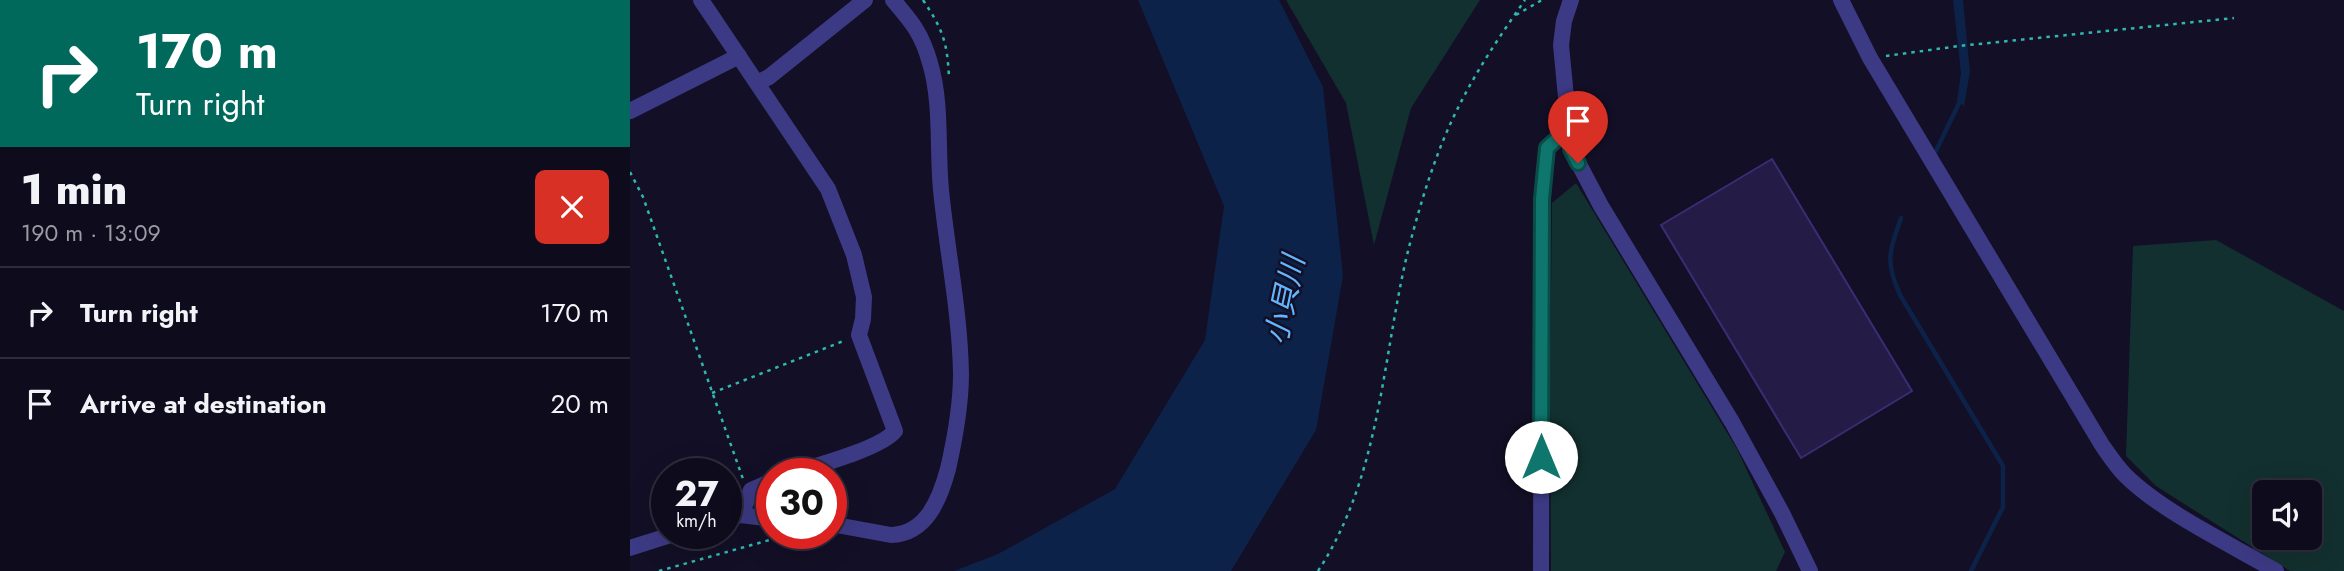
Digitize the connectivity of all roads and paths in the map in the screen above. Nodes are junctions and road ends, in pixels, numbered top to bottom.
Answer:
1 (701, 0) edge
2 (865, 0) edge
3 (893, 0) edge
4 (1525, 0) edge
5 (1542, 0) edge
6 (1571, 0) edge
7 (1841, 0) edge
8 (1513, 17) junction
9 (2234, 18) dead end
10 (739, 56) junction
11 (1870, 58) junction
12 (757, 83) junction
13 (630, 111) edge
14 (1568, 129) junction
15 (630, 173) edge
16 (859, 335) junction
17 (712, 393) junction
18 (836, 458) edge
19 (756, 488) edge
20 (751, 490) junction
21 (742, 504) edge
22 (847, 527) edge
23 (651, 541) edge
24 (630, 548) edge
25 (1318, 571) edge
26 (1541, 571) edge
27 (1810, 571) edge
28 (2276, 571) edge

1 - 10 street
2 - 12 street
3 - 22 street
4 - 8 path
5 - 8 path
6 - 14 street
7 - 11 street
8 - 25 path
9 - 11 path
10 - 12 street
10 - 13 street
11 - 28 street
12 - 16 street
14 - 26 street
14 - 27 street
15 - 17 path
16 - 17 path
16 - 18 street
17 - 20 path
19 - 20 street
20 - 21 street
23 - 24 street

